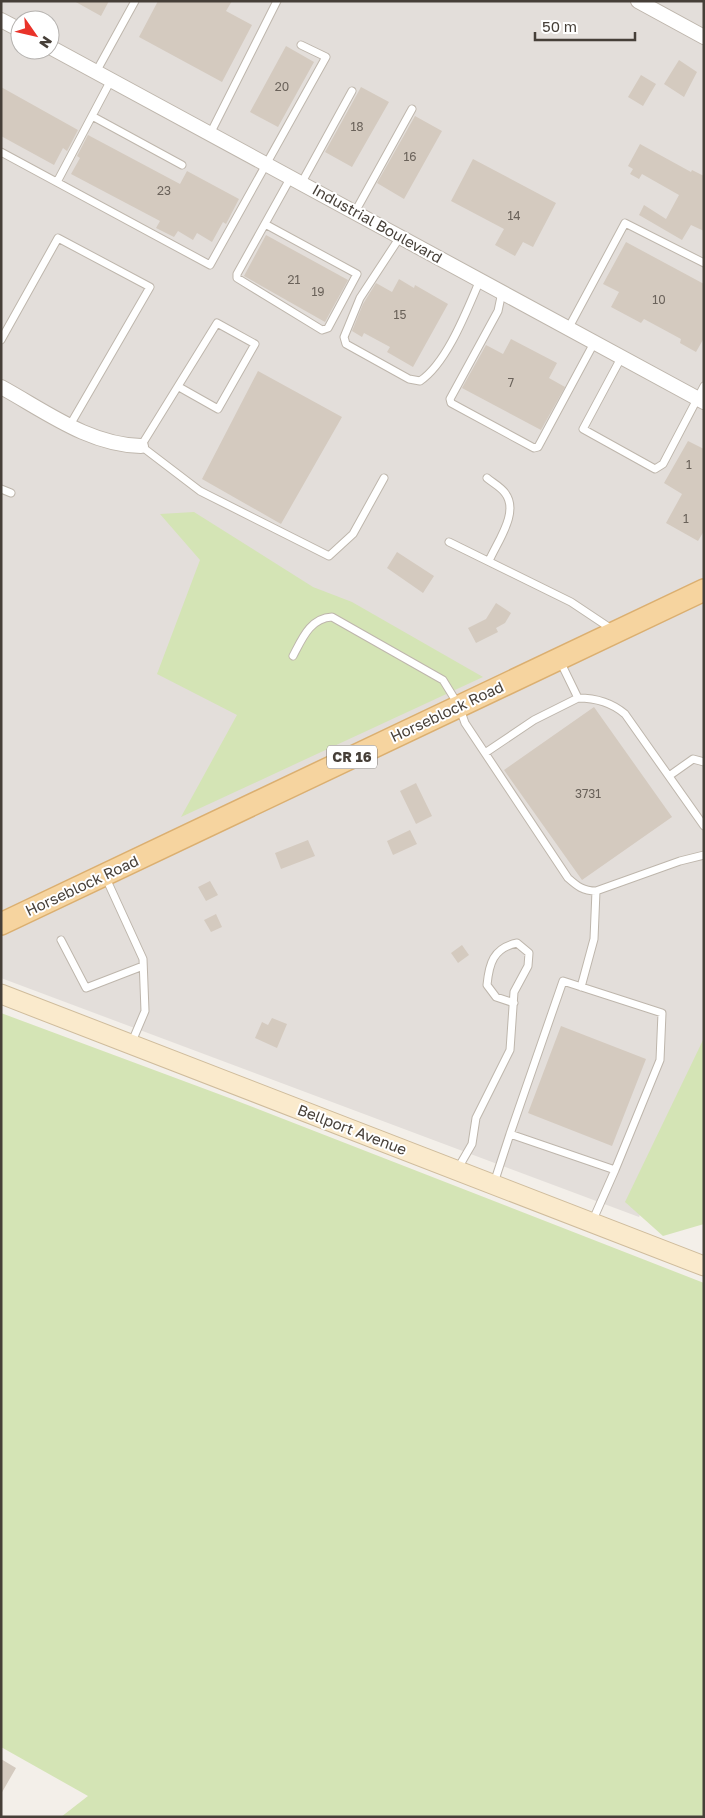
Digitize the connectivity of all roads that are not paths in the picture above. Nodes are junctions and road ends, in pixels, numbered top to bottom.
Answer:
1 (135, 1) edge
2 (277, 1) edge
3 (638, 1) edge
4 (704, 37) edge
5 (301, 45) dead end
6 (60, 52) edge
7 (96, 72) junction
8 (111, 80) junction
9 (352, 91) dead end
10 (412, 109) dead end
11 (92, 116) junction
12 (210, 134) junction
13 (1, 152) edge
14 (266, 164) junction
15 (182, 165) dead end
16 (296, 180) junction
17 (57, 182) junction
18 (355, 212) junction
19 (265, 224) junction
20 (400, 236) junction
21 (704, 263) edge
22 (480, 280) junction
23 (502, 292) junction
24 (568, 329) junction
25 (1, 340) edge
26 (594, 343) junction
27 (621, 358) junction
28 (704, 386) edge
29 (1, 387) edge
30 (179, 387) junction
31 (701, 401) edge
32 (70, 425) junction
33 (141, 446) junction
34 (384, 478) dead end
35 (487, 478) dead end
36 (1, 489) edge
37 (11, 493) dead end
38 (449, 542) dead end
39 (488, 561) junction
40 (704, 590) edge
41 (615, 632) junction
42 (292, 656) dead end
43 (559, 659) junction
44 (578, 698) junction
45 (459, 706) junction
46 (485, 753) junction
47 (704, 762) edge
48 (669, 776) junction
49 (704, 826) edge
50 (704, 855) edge
51 (105, 875) junction
52 (596, 891) junction
53 (1, 924) edge
54 (61, 940) dead end
55 (143, 966) junction
56 (581, 987) junction
57 (1, 994) edge
58 (514, 1003) junction
59 (131, 1044) junction
60 (510, 1134) junction
61 (456, 1170) junction
62 (615, 1170) junction
63 (493, 1184) junction
64 (592, 1222) junction
65 (704, 1266) edge

1 - 7 lane
2 - 12 lane
3 - 4 street
5 - 14 lane
6 - 7 street, Industrial Boulevard
7 - 8 street, Industrial Boulevard
8 - 11 lane
8 - 12 street, Industrial Boulevard
9 - 16 lane
10 - 18 lane
11 - 15 lane
11 - 17 lane
12 - 14 street, Industrial Boulevard
13 - 17 lane
14 - 16 street, Industrial Boulevard
14 - 17 lane
16 - 18 street, Industrial Boulevard
16 - 19 lane
18 - 20 street, Industrial Boulevard
19 - 19 lane
20 - 22 street, Industrial Boulevard
20 - 22 lane
21 - 24 lane
22 - 23 street, Industrial Boulevard
23 - 24 street, Industrial Boulevard
23 - 26 lane
24 - 26 street, Industrial Boulevard
25 - 32 lane
26 - 27 street, Industrial Boulevard
27 - 31 street, Industrial Boulevard
27 - 31 lane
28 - 31 lane
29 - 32 street
30 - 30 lane
30 - 33 lane
32 - 33 street
33 - 34 lane
35 - 39 lane
36 - 37 lane
38 - 39 lane
39 - 41 lane
40 - 41 main road, Horseblock Road / CR 16
41 - 43 main road, Horseblock Road / CR 16
42 - 45 lane
43 - 44 lane
43 - 45 main road, Horseblock Road / CR 16
44 - 46 lane
44 - 48 lane
45 - 46 lane
45 - 51 main road, Horseblock Road / CR 16
46 - 52 lane
47 - 48 lane
48 - 49 lane
50 - 52 lane
51 - 53 main road, Horseblock Road / CR 16
51 - 55 lane
52 - 56 lane
54 - 55 lane
55 - 59 lane
56 - 60 lane
56 - 62 lane
57 - 59 main road, Bellport Avenue
58 - 58 lane
58 - 61 lane
59 - 61 main road, Bellport Avenue
60 - 62 lane
60 - 63 lane
61 - 63 main road, Bellport Avenue
62 - 64 lane
63 - 64 main road, Bellport Avenue
64 - 65 main road, Bellport Avenue

